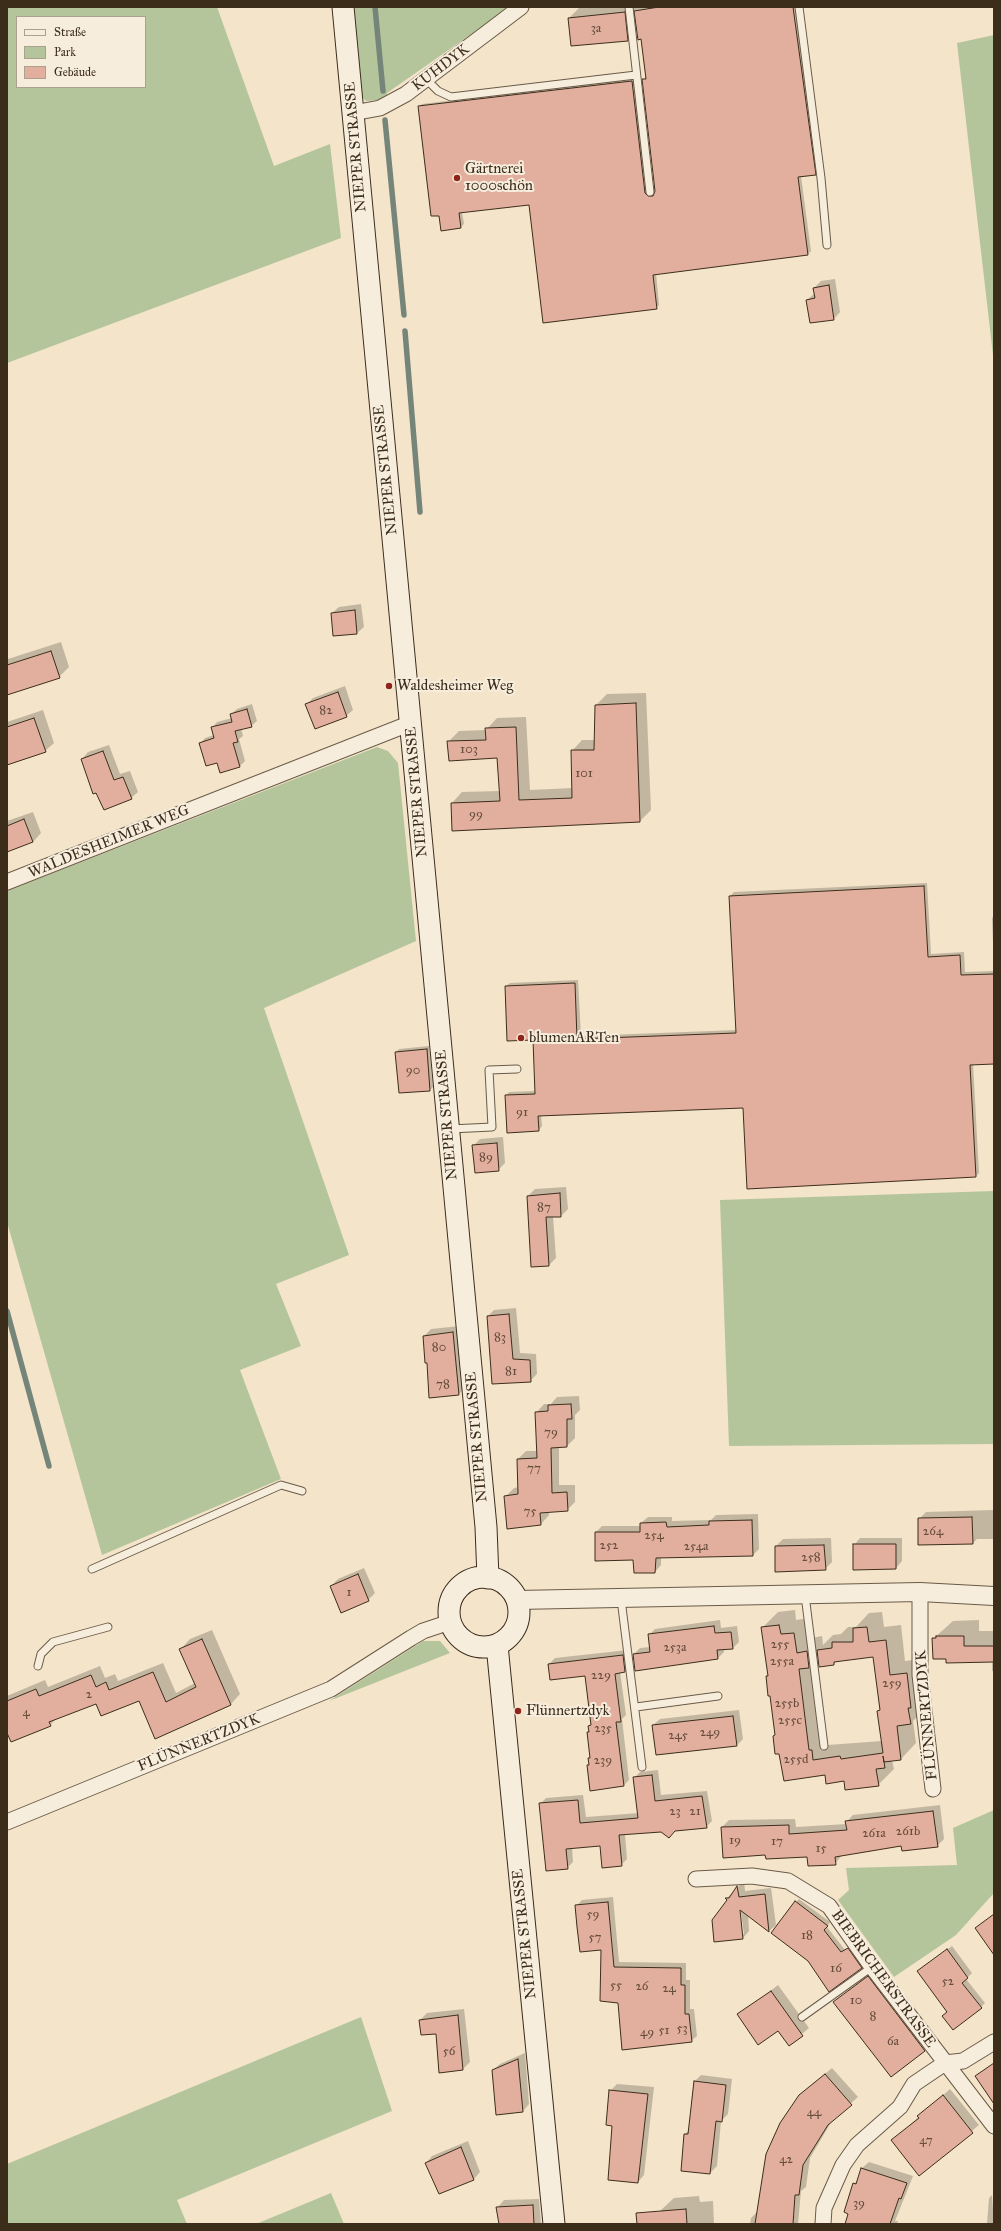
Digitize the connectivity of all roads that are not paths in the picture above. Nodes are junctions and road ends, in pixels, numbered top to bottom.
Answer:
1 (343, 7) edge
2 (521, 7) edge
3 (629, 7) edge
4 (799, 7) edge
5 (636, 75) junction
6 (426, 79) junction
7 (353, 113) junction
8 (650, 192) dead end
9 (827, 245) dead end
10 (411, 723) junction
11 (7, 882) edge
12 (517, 1069) dead end
13 (448, 1130) junction
14 (302, 1491) dead end
15 (92, 1569) dead end
16 (488, 1578) junction
17 (920, 1592) junction
18 (805, 1595) junction
19 (994, 1596) edge
20 (621, 1599) junction
21 (517, 1600) junction
22 (450, 1622) junction
23 (108, 1627) dead end
24 (497, 1645) junction
25 (38, 1666) dead end
26 (718, 1696) dead end
27 (636, 1707) junction
28 (824, 1746) dead end
29 (642, 1767) dead end
30 (933, 1789) dead end
31 (7, 1822) edge
32 (696, 1879) dead end
33 (872, 1967) junction
34 (802, 2017) dead end
35 (994, 2042) edge
36 (945, 2063) junction
37 (994, 2126) edge
38 (554, 2224) edge
39 (823, 2224) edge

1 - 7 main road, NIEPER STRASSE
2 - 6 street, KUHDYK
3 - 5 lane
4 - 9 lane
5 - 6 lane
5 - 8 lane
6 - 7 street, KUHDYK
7 - 10 main road, NIEPER STRASSE
10 - 11 street, WALDESHEIMER WEG
10 - 13 main road, NIEPER STRASSE
12 - 13 lane
13 - 16 main road, NIEPER STRASSE
14 - 15 lane
16 - 21 main road
16 - 22 main road
17 - 18 street
17 - 19 street
17 - 30 street, FLÜNNERTZDYK
18 - 20 street
18 - 28 lane
20 - 21 street
20 - 27 lane
21 - 24 main road
22 - 24 main road
22 - 31 street, FLÜNNERTZDYK
23 - 25 lane
24 - 38 main road, NIEPER STRASSE
26 - 27 lane
27 - 29 lane
32 - 33 street, BIEBRICHERSTRASSE
33 - 34 lane
33 - 36 street, BIEBRICHERSTRASSE
35 - 36 street
36 - 37 street, BIEBRICHERSTRASSE
36 - 39 street

